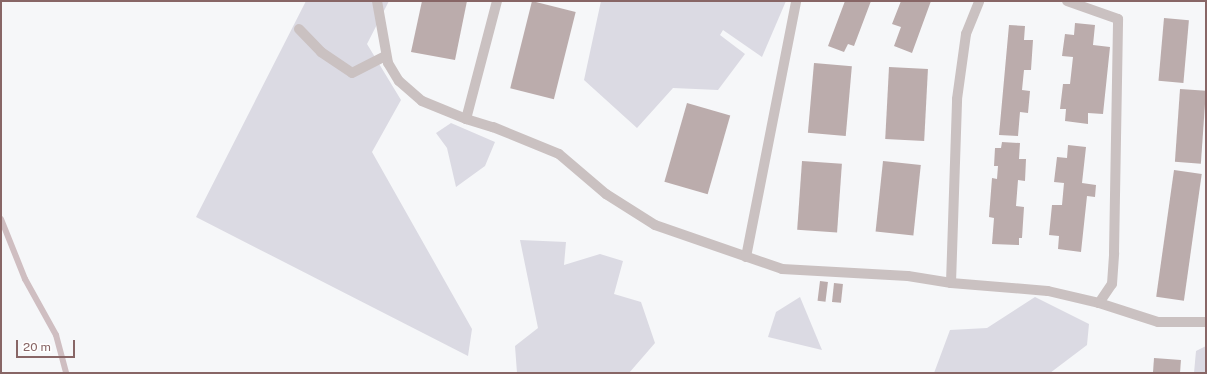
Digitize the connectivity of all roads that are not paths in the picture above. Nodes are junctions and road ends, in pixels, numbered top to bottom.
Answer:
1 (376, 1) edge
2 (497, 1) edge
3 (796, 1) edge
4 (979, 1) edge
5 (1067, 1) edge
6 (299, 29) dead end
7 (386, 56) junction
8 (466, 119) junction
9 (746, 257) junction
10 (951, 283) junction
11 (1099, 303) junction
12 (1206, 322) edge

1 - 7 lane
2 - 8 lane
3 - 9 lane
4 - 10 lane
5 - 11 lane
6 - 7 lane
7 - 8 lane
8 - 9 lane
9 - 10 lane
10 - 11 lane
11 - 12 lane

